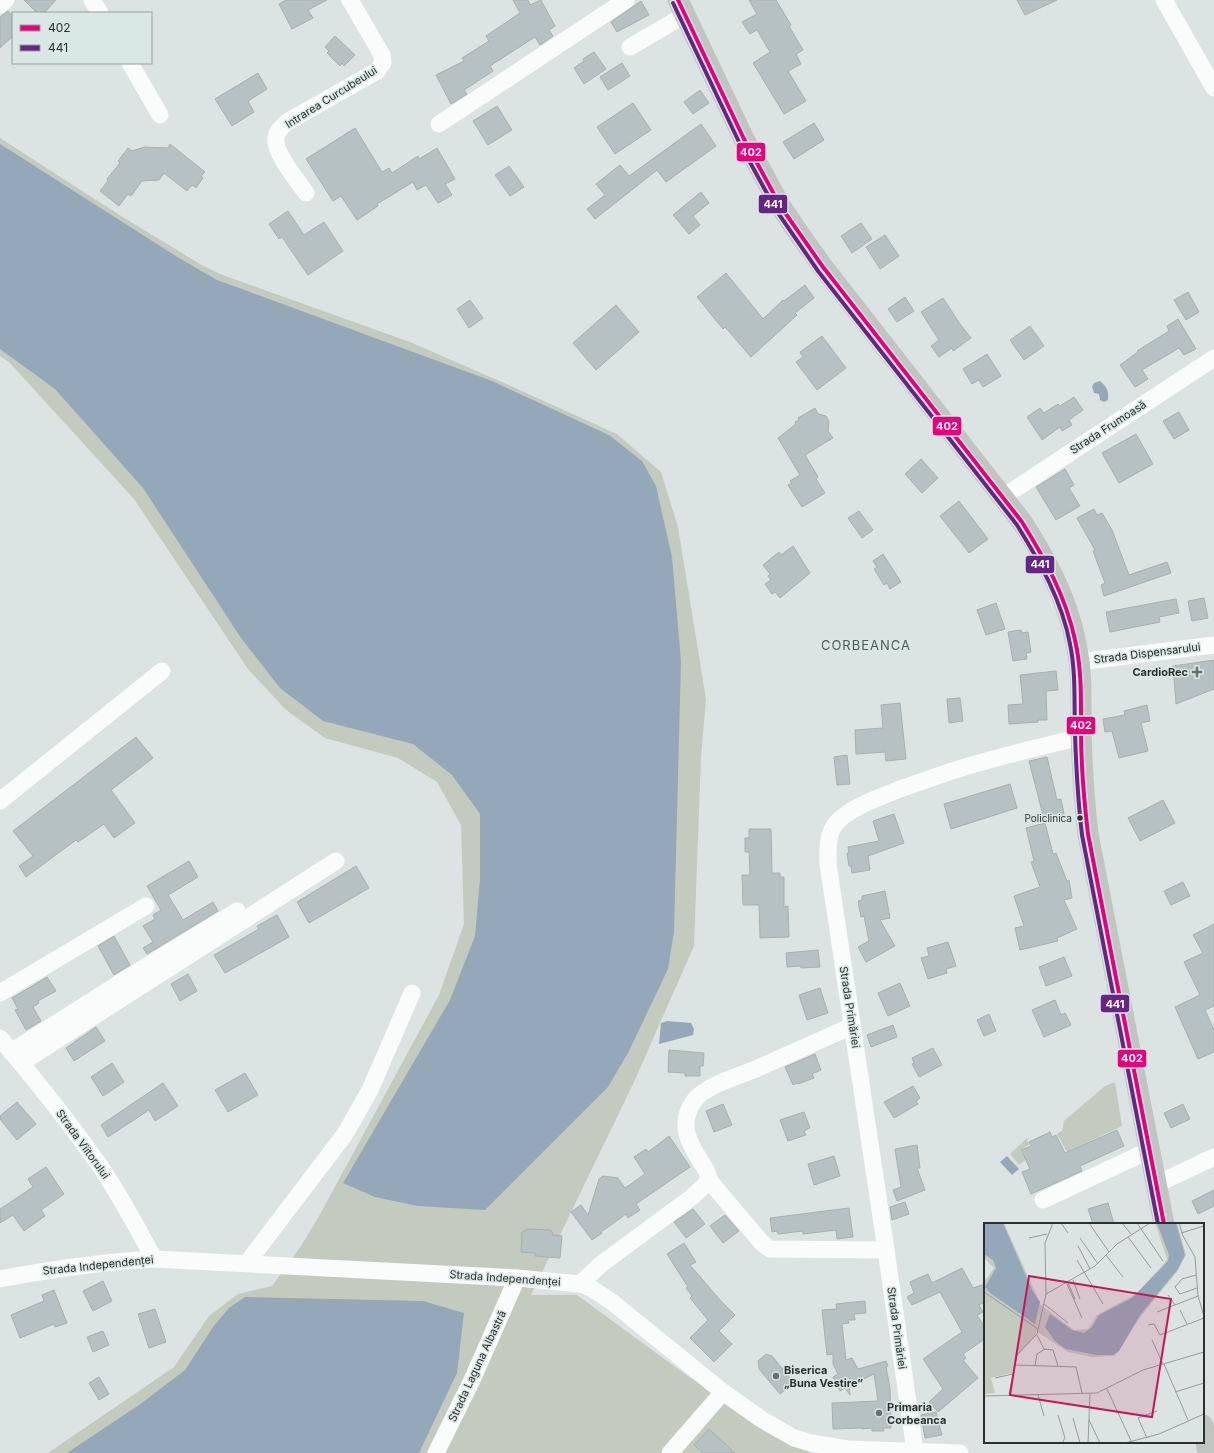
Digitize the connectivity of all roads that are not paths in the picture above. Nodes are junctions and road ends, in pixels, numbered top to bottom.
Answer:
1 (6, 0) edge
2 (92, 0) edge
3 (350, 0) edge
4 (626, 0) edge
5 (1164, 0) edge
6 (0, 5) edge
7 (682, 8) edge
8 (99, 12) edge
9 (630, 47) dead end
10 (131, 64) edge
11 (1214, 88) edge
12 (160, 115) dead end
13 (439, 124) dead end
14 (306, 193) dead end
15 (1214, 358) edge
16 (1003, 497) junction
17 (1214, 645) edge
18 (1080, 662) junction
19 (162, 670) dead end
20 (1081, 737) junction
21 (0, 801) edge
22 (336, 861) dead end
23 (146, 906) dead end
24 (242, 908) dead end
25 (412, 992) dead end
26 (0, 993) edge
27 (852, 1026) junction
28 (0, 1038) edge
29 (16, 1058) junction
30 (1150, 1150) junction
31 (1214, 1157) edge
32 (708, 1179) junction
33 (1157, 1184) junction
34 (1043, 1200) dead end
35 (1164, 1223) edge
36 (886, 1250) junction
37 (154, 1258) junction
38 (247, 1263) junction
39 (517, 1278) junction
40 (0, 1279) edge
41 (580, 1284) junction
42 (723, 1392) junction
43 (1204, 1431) edge
44 (915, 1451) junction
45 (436, 1453) edge
46 (670, 1453) edge
47 (960, 1453) edge
48 (1208, 1453) edge

1 - 6 street
2 - 8 street
3 - 14 street, Intrarea Curcubeului
4 - 13 street
5 - 11 street
7 - 9 street
7 - 16 main road
10 - 12 street
15 - 16 street, Strada Frumoasă
16 - 18 main road
17 - 18 street, Strada Dispensarului
18 - 20 main road
19 - 21 street
20 - 27 street, Strada Primăriei
20 - 30 main road
22 - 29 street
23 - 26 street
24 - 29 street
25 - 38 street
27 - 32 street
27 - 36 street, Strada Primăriei
28 - 29 street, Strada Viitorului
29 - 37 street, Strada Viitorului
30 - 33 main road
30 - 34 street
31 - 33 street
32 - 36 street
32 - 41 street
33 - 35 main road
36 - 44 street, Strada Primăriei
37 - 38 street, Strada Independenței
37 - 40 street, Strada Independenței
38 - 39 street, Strada Independenței
39 - 41 street, Strada Independenței
39 - 45 street, Strada Laguna Albastră
41 - 42 street, Strada Independenței
42 - 44 street, Strada Independenței
42 - 46 street
43 - 48 main road
44 - 47 street, Strada Independenței

